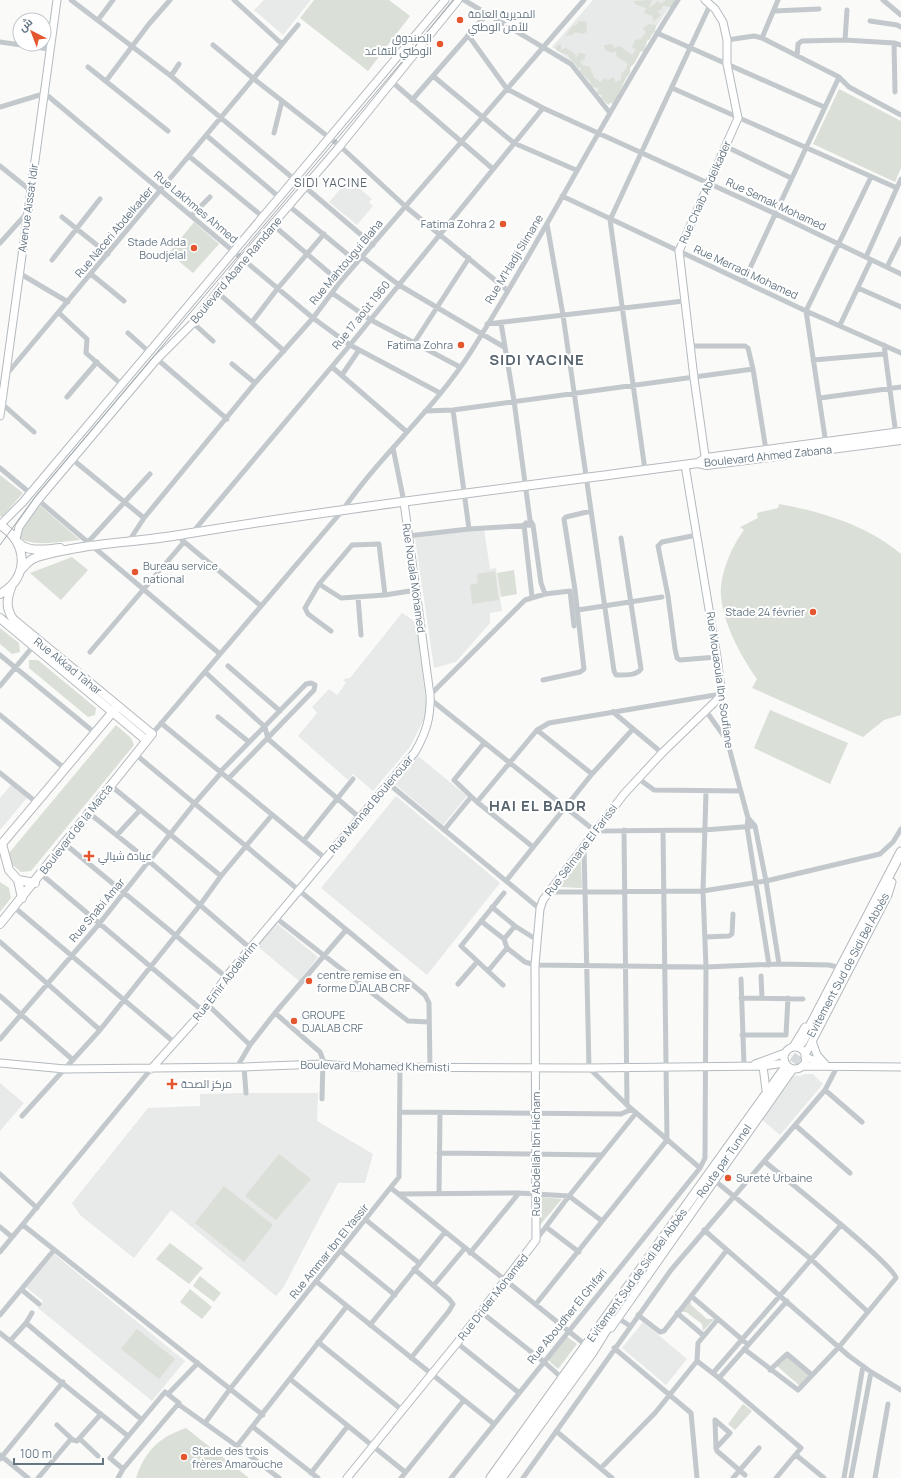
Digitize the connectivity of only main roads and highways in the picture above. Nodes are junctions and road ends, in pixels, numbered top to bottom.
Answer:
1 (57, 0) edge
2 (445, 0) edge
3 (458, 0) edge
4 (707, 2) edge
5 (1, 403) edge
6 (0, 416) edge
7 (899, 436) edge
8 (827, 446) junction
9 (706, 462) junction
10 (685, 465) junction
11 (404, 502) junction
12 (0, 525) edge
13 (17, 541) junction
14 (73, 548) junction
15 (20, 571) junction
16 (12, 585) junction
17 (0, 594) edge
18 (0, 618) edge
19 (36, 644) junction
20 (720, 695) joint
21 (115, 709) junction
22 (431, 710) joint
23 (149, 737) joint
24 (1, 844) edge
25 (901, 852) edge
26 (901, 865) edge
27 (9, 870) junction
28 (0, 872) edge
29 (18, 880) junction
30 (889, 881) junction
31 (35, 883) junction
32 (299, 892) joint
33 (22, 898) junction
34 (0, 924) edge
35 (807, 1042) junction
36 (794, 1047) junction
37 (785, 1053) junction
38 (805, 1056) junction
39 (0, 1063) edge
40 (747, 1065) junction
41 (826, 1065) junction
42 (763, 1066) junction
43 (803, 1066) junction
44 (535, 1068) junction
45 (786, 1068) junction
46 (901, 1068) edge
47 (151, 1069) junction
48 (766, 1090) junction
49 (536, 1240) joint
50 (591, 1347) junction
51 (347, 1478) edge
52 (491, 1478) edge
53 (501, 1478) edge

1 - 5 main road, Avenue Aïssat Idir
2 - 12 main road, Boulevard Abane Ramdane
3 - 13 main road, Boulevard Abane Ramdane
4 - 9 main road, Rue Chaïb Abdelkader
5 - 6 main road, Avenue Aïssat Idir
7 - 8 main road, Boulevard Ahmed Zabana
8 - 9 main road, Boulevard Ahmed Zabana
8 - 9 main road, Boulevard Ahmed Zabana
9 - 10 main road, Boulevard Ahmed Zabana
10 - 11 main road
10 - 20 main road, Rue Mouaouia Ibn Soufiane
11 - 14 main road
11 - 22 main road, Rue Nouala Mohamed
12 - 13 main road
13 - 14 main road
13 - 15 main road
14 - 15 main road
15 - 16 main road
16 - 17 main road
16 - 19 main road, Rue Akkad Tahar
18 - 19 main road, Rue Akkad Tahar
19 - 21 main road, Rue Akkad Tahar
20 - 44 main road, Rue Selmane El Farissi
21 - 23 main road, Rue Akkad Tahar
21 - 24 main road
22 - 32 main road, Rue Mennad Boulenouar
23 - 31 main road, Boulevard de la Macta
24 - 27 main road
25 - 30 highway, Evitement Sud de Sidi Bel Abbès
26 - 30 highway, Evitement Sud de Sidi Bel Abbès
27 - 28 main road
27 - 29 main road
29 - 31 main road
29 - 33 main road
30 - 35 highway
30 - 36 main road
31 - 33 main road, Boulevard de la Macta
32 - 47 main road, Rue Emir Abdelkrim
33 - 34 main road, Boulevard de la Macta
35 - 38 main road
35 - 41 main road
36 - 37 main road
36 - 38 main road
37 - 40 main road
37 - 45 main road
38 - 41 main road
38 - 43 main road
39 - 47 main road, Boulevard Mohamed Khemisti
40 - 42 main road
40 - 44 main road, Boulevard Mohamed Khemisti
41 - 43 main road
41 - 46 main road
42 - 45 main road
42 - 48 main road
43 - 45 main road
44 - 47 main road, Boulevard Mohamed Khemisti
44 - 49 main road, Rue Abdellah Ibn Hicham
45 - 48 main road
45 - 50 highway, Evitement Sud de Sidi Bel Abbès
45 - 50 main road
48 - 50 main road
49 - 51 main road, Rue Drider Mohamed
50 - 52 highway, Evitement Sud de Sidi Bel Abbès
50 - 53 highway, Evitement Sud de Sidi Bel Abbès

